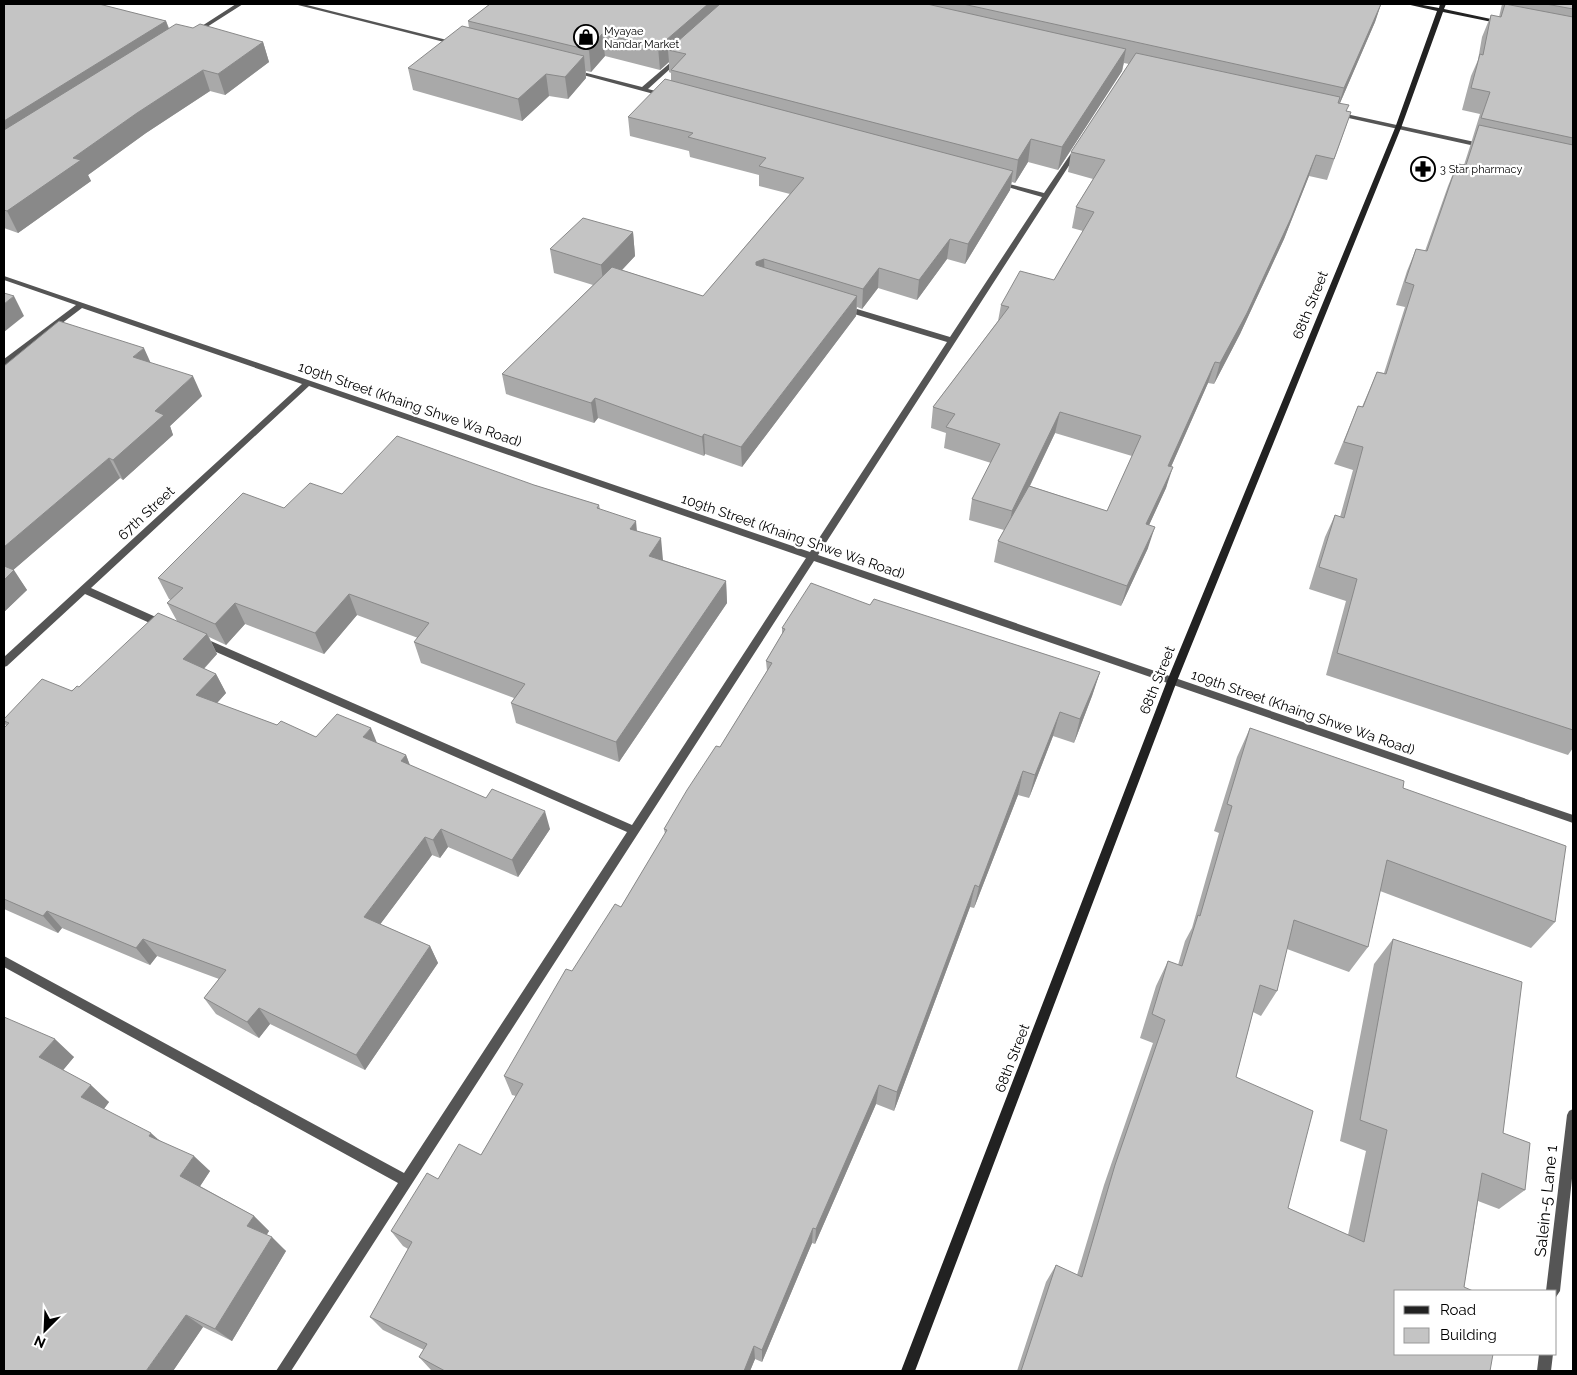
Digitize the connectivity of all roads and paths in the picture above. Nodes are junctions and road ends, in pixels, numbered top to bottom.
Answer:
1 (240, 4) edge
2 (297, 4) edge
3 (334, 4) edge
4 (1410, 4) edge
5 (1442, 7) edge
6 (324, 10) junction
7 (1507, 23) edge
8 (191, 35) edge
9 (460, 44) edge
10 (688, 50) edge
11 (566, 70) edge
12 (644, 89) junction
13 (672, 97) edge
14 (1331, 113) edge
15 (1398, 128) junction
16 (1082, 140) edge
17 (1496, 149) edge
18 (989, 181) edge
19 (1047, 196) junction
20 (4, 278) edge
21 (81, 305) junction
22 (834, 305) edge
23 (953, 341) junction
24 (4, 363) edge
25 (308, 383) junction
26 (812, 557) junction
27 (84, 589) junction
28 (174, 629) edge
29 (192, 637) edge
30 (4, 663) edge
31 (1172, 681) junction
32 (1573, 819) edge
33 (635, 831) junction
34 (4, 961) edge
35 (1573, 1116) edge
36 (407, 1181) junction
37 (1553, 1290) edge
38 (1546, 1355) edge
39 (283, 1371) edge
40 (908, 1371) edge
41 (1544, 1371) edge

1 - 8 street
2 - 6 street
3 - 6 street
4 - 5 main road
5 - 7 main road
5 - 15 main road, 68th Street
6 - 9 street
10 - 12 street
11 - 12 street
12 - 13 street
14 - 15 street
15 - 17 street
15 - 31 main road, 68th Street
16 - 19 street
18 - 19 street
19 - 23 street
20 - 21 street, 109th Street (Khaing Shwe Wa Road)
21 - 24 street
21 - 25 street, 109th Street (Khaing Shwe Wa Road)
22 - 23 street
23 - 26 street
25 - 26 street, 109th Street (Khaing Shwe Wa Road)
25 - 27 street, 67th Street
26 - 31 street, 109th Street (Khaing Shwe Wa Road)
26 - 33 street
27 - 28 street
27 - 30 street, 67th Street
29 - 33 street
31 - 32 street, 109th Street (Khaing Shwe Wa Road)
31 - 40 main road, 68th Street
33 - 36 street
34 - 36 street
35 - 37 street, Salein-5 Lane 1
36 - 39 street
38 - 41 street

